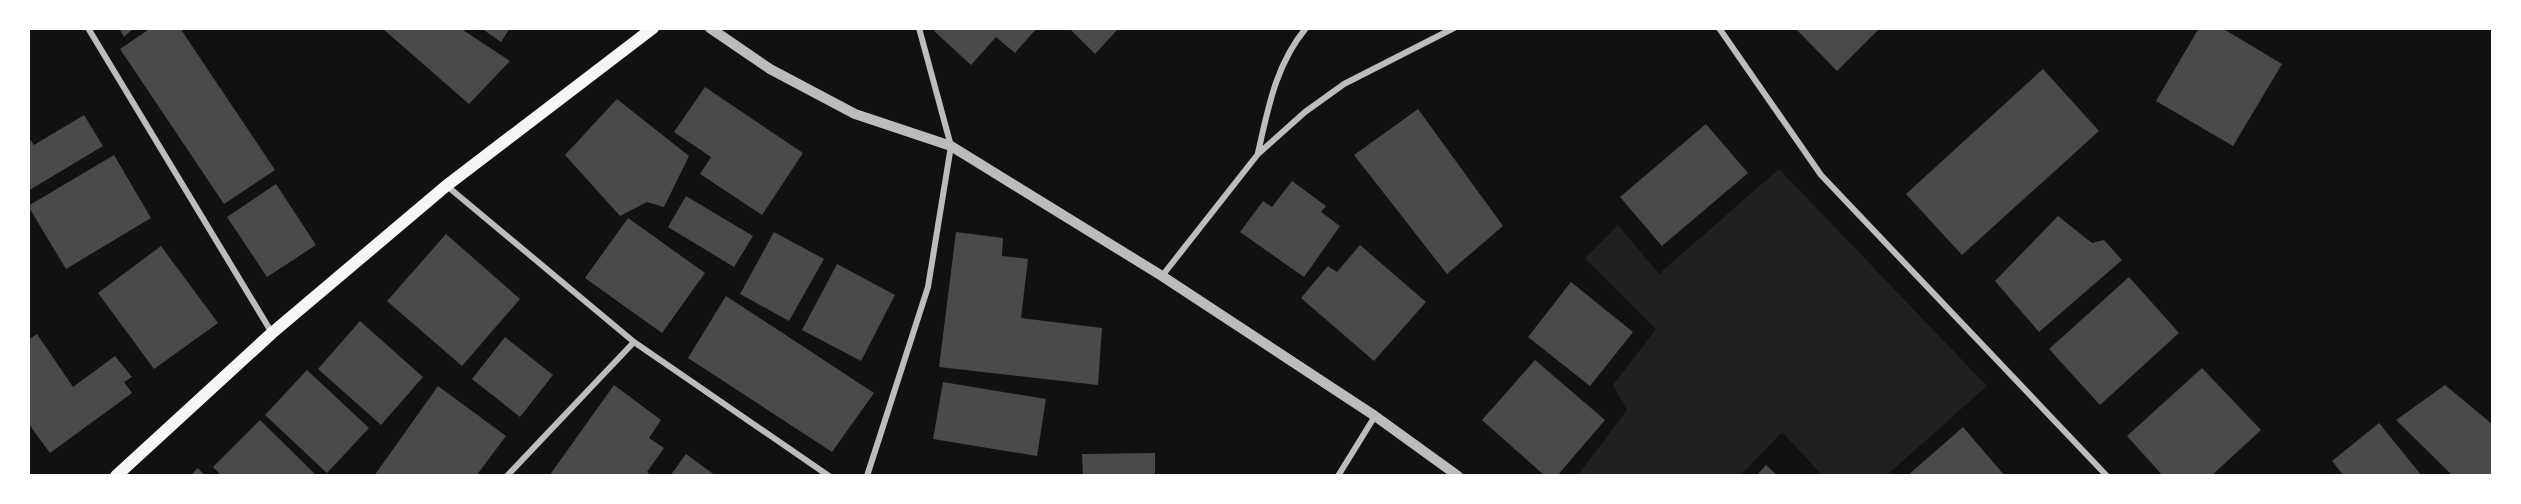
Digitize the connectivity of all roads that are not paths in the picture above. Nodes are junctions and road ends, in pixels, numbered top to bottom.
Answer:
1 (88, 28) edge
2 (653, 28) edge
3 (710, 28) edge
4 (919, 28) edge
5 (1306, 28) edge
6 (1454, 28) edge
7 (1719, 28) edge
8 (951, 146) junction
9 (1258, 154) junction
10 (446, 186) junction
11 (1162, 276) junction
12 (272, 333) junction
13 (634, 342) junction
14 (1375, 416) junction
15 (116, 476) edge
16 (507, 476) edge
17 (829, 476) edge
18 (867, 476) edge
19 (1338, 476) edge
20 (1458, 476) edge
21 (2107, 476) edge

1 - 12 street
2 - 10 main road
3 - 8 street
4 - 8 street
5 - 9 street
6 - 9 street
7 - 21 street
8 - 11 street
8 - 18 street
9 - 11 street
10 - 12 main road
10 - 13 street
11 - 14 street
12 - 15 main road
13 - 16 street
13 - 17 street
14 - 19 street
14 - 20 street

